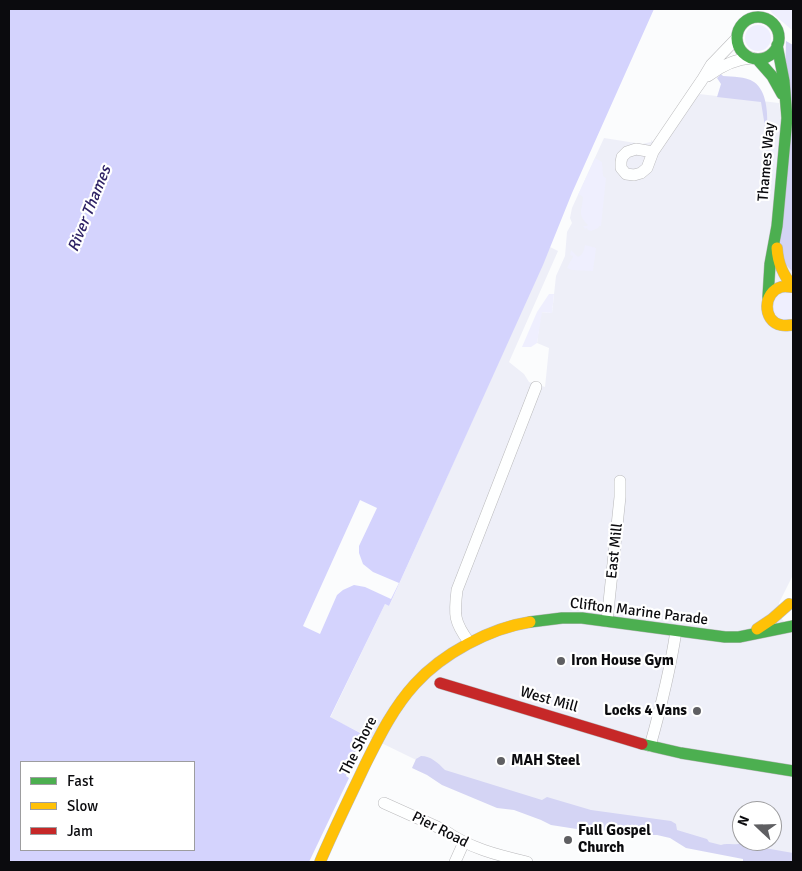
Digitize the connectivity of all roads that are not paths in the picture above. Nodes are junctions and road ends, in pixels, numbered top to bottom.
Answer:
1 (744, 9) edge
2 (762, 9) edge
3 (771, 21) junction
4 (740, 26) junction
5 (737, 38) junction
6 (777, 45) junction
7 (754, 58) junction
8 (702, 80) junction
9 (785, 101) junction
10 (653, 152) dead end
11 (777, 226) junction
12 (793, 287) edge
13 (768, 297) junction
14 (780, 325) junction
15 (793, 325) edge
16 (793, 335) edge
17 (536, 387) dead end
18 (620, 481) dead end
19 (791, 597) edge
20 (607, 621) junction
21 (793, 622) edge
22 (793, 626) edge
23 (676, 631) junction
24 (749, 635) junction
25 (469, 642) junction
26 (445, 658) joint
27 (440, 683) dead end
28 (650, 746) junction
29 (793, 771) edge
30 (384, 803) dead end
31 (464, 842) junction
32 (320, 862) edge
33 (455, 862) edge
34 (526, 862) edge

1 - 4 street
2 - 3 street
3 - 4 street
3 - 6 street
4 - 5 street
5 - 7 street
5 - 8 street
6 - 7 street
6 - 9 street, Thames Way
7 - 8 street
7 - 9 street, Thames Way
8 - 10 street
9 - 11 street, Thames Way
11 - 12 street, Thames Way
11 - 13 street, Thames Way
12 - 13 street
13 - 14 street, Thames Way
14 - 15 street
14 - 16 street
17 - 25 street
18 - 20 street, East Mill
19 - 21 street
19 - 24 street
20 - 23 street, Clifton Marine Parade
20 - 25 street, Clifton Marine Parade
22 - 24 street, Clifton Marine Parade
23 - 24 street, Clifton Marine Parade
23 - 28 street
25 - 26 street, Clifton Marine Parade
26 - 32 street, The Shore
27 - 28 street, West Mill
28 - 29 street, West Mill
30 - 31 street, Pier Road
31 - 33 street
31 - 34 street, Pier Road

